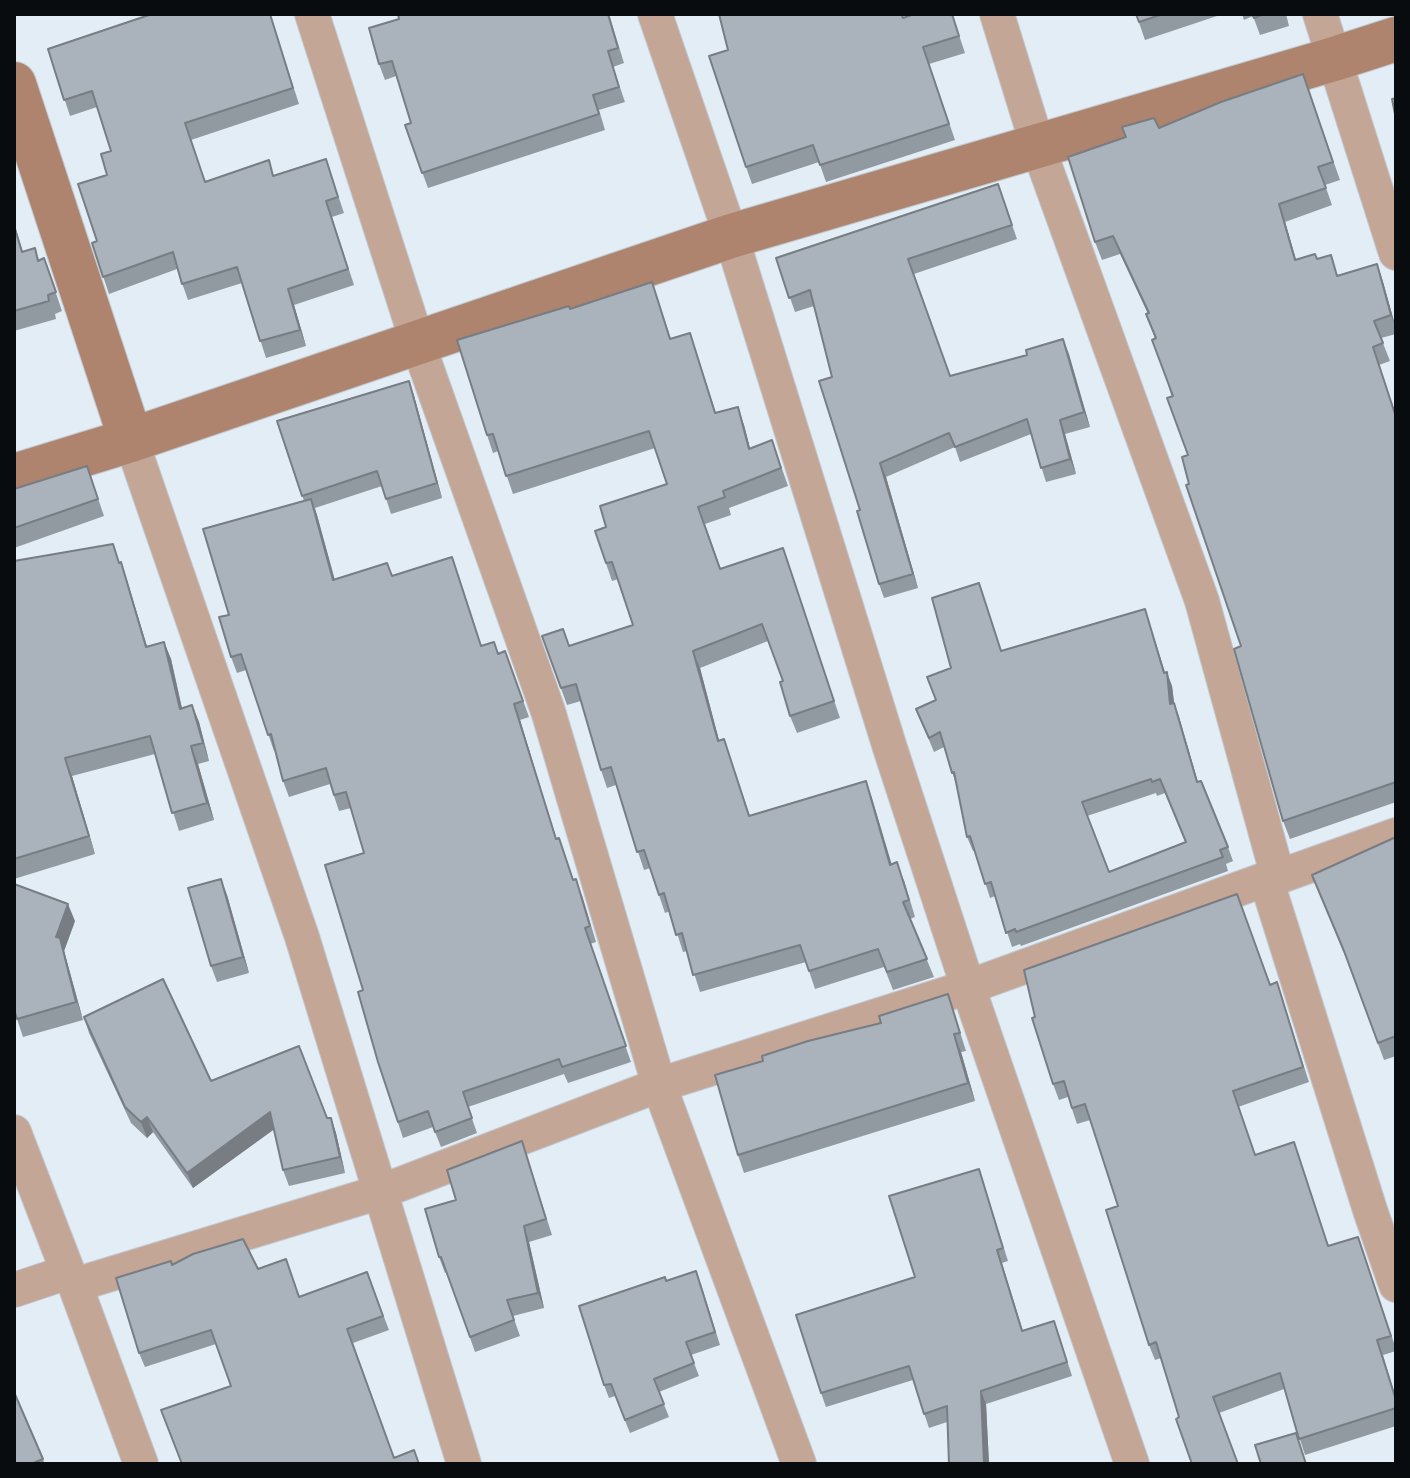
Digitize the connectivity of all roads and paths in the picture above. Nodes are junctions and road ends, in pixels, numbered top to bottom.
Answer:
1 (312, 14) edge
2 (655, 14) edge
3 (997, 14) edge
4 (1320, 14) edge
5 (1396, 39) edge
6 (1334, 59) junction
7 (14, 84) edge
8 (1038, 147) junction
9 (731, 236) junction
10 (1396, 253) edge
11 (418, 344) junction
12 (131, 440) junction
13 (14, 476) edge
14 (1396, 835) edge
15 (1272, 878) junction
16 (968, 987) junction
17 (659, 1085) junction
18 (14, 1132) edge
19 (380, 1192) junction
20 (72, 1278) junction
21 (1396, 1285) edge
22 (14, 1290) edge
23 (141, 1464) edge
24 (464, 1464) edge
25 (799, 1464) edge
26 (1132, 1464) edge

1 - 11 street
2 - 9 street
3 - 8 street
4 - 6 street
5 - 6 street
6 - 8 street
6 - 10 street
7 - 12 street
8 - 9 street
8 - 15 street
9 - 11 street
9 - 16 street
11 - 12 street
11 - 17 street
12 - 13 street
12 - 19 street
14 - 15 street
15 - 16 street
15 - 21 street
16 - 17 street
16 - 26 street
17 - 19 street
17 - 25 street
18 - 20 street
19 - 20 street
19 - 24 street
20 - 22 street
20 - 23 street

